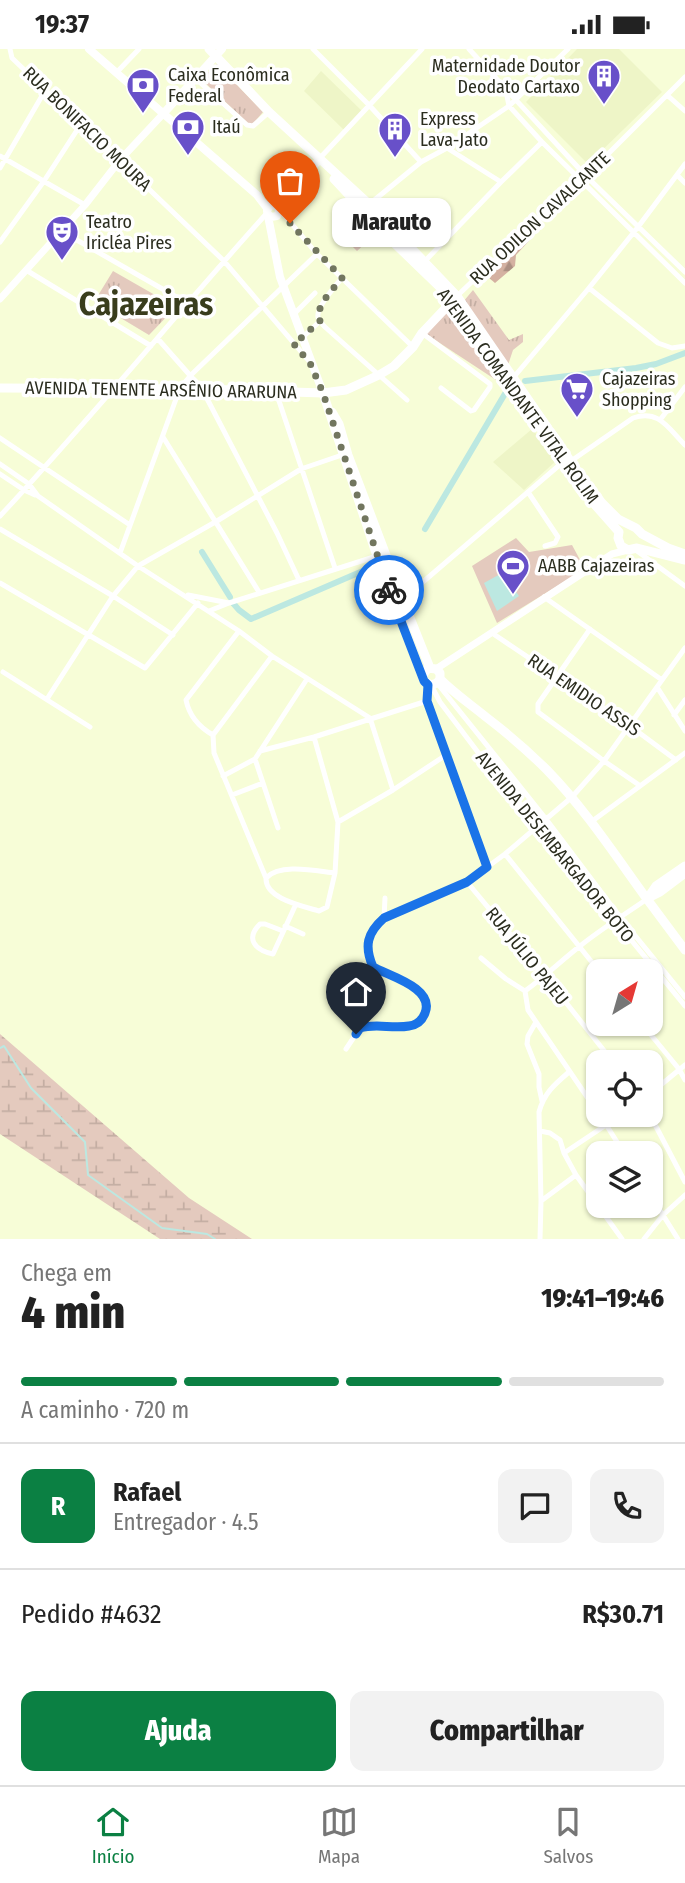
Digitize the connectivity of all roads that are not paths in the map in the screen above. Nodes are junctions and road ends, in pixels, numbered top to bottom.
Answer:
1 (10, 49) edge
2 (89, 49) edge
3 (139, 49) edge
4 (422, 49) edge
5 (469, 49) edge
6 (316, 50) edge
7 (565, 50) edge
8 (216, 51) edge
9 (117, 72) junction
10 (685, 77) edge
11 (195, 78) junction
12 (46, 89) junction
13 (506, 91) junction
14 (667, 95) junction
15 (516, 99) junction
16 (369, 105) junction
17 (509, 106) junction
18 (685, 111) edge
19 (269, 112) junction
20 (163, 114) junction
21 (81, 124) junction
22 (542, 142) junction
23 (559, 146) junction
24 (447, 148) junction
25 (553, 153) junction
26 (3, 158) edge
27 (120, 160) junction
28 (421, 162) junction
29 (322, 163) junction
30 (685, 165) edge
31 (0, 168) edge
32 (677, 175) junction
33 (584, 178) junction
34 (44, 181) junction
35 (501, 182) junction
36 (685, 183) edge
37 (85, 205) junction
38 (366, 207) junction
39 (274, 209) junction
40 (638, 227) junction
41 (61, 231) junction
42 (633, 232) junction
43 (0, 242) edge
44 (317, 254) junction
45 (224, 261) junction
46 (425, 261) junction
47 (26, 270) junction
48 (685, 272) edge
49 (342, 278) junction
50 (685, 283) edge
51 (283, 287) junction
52 (589, 288) junction
53 (315, 293) dead end
54 (454, 298) junction
55 (0, 299) edge
56 (187, 303) junction
57 (264, 306) junction
58 (293, 315) junction
59 (320, 321) junction
60 (422, 333) junction
61 (158, 339) junction
62 (297, 341) junction
63 (151, 346) junction
64 (685, 346) edge
65 (414, 347) junction
66 (191, 375) junction
67 (379, 375) junction
68 (513, 378) junction
69 (685, 387) edge
70 (0, 388) edge
71 (115, 388) junction
72 (180, 388) junction
73 (441, 388) dead end
74 (202, 389) junction
75 (276, 391) junction
76 (323, 393) junction
77 (407, 400) dead end
78 (327, 405) junction
79 (660, 420) junction
80 (163, 437) junction
81 (0, 438) edge
82 (685, 445) edge
83 (342, 455) junction
84 (567, 462) junction
85 (0, 464) edge
86 (44, 468) junction
87 (301, 469) junction
88 (0, 474) edge
89 (29, 484) junction
90 (24, 490) junction
91 (528, 492) junction
92 (258, 495) junction
93 (38, 496) junction
94 (0, 516) edge
95 (217, 521) junction
96 (130, 525) junction
97 (627, 525) junction
98 (0, 529) edge
99 (642, 534) junction
100 (619, 536) junction
101 (545, 546) dead end
102 (633, 549) junction
103 (120, 553) junction
104 (612, 554) junction
105 (685, 554) edge
106 (377, 556) junction
107 (685, 560) edge
108 (138, 566) junction
109 (335, 568) junction
110 (299, 580) junction
111 (0, 583) edge
112 (685, 586) edge
113 (259, 592) junction
114 (183, 594) junction
115 (113, 596) junction
116 (544, 597) junction
117 (402, 600) junction
118 (198, 603) junction
119 (229, 603) junction
120 (209, 611) junction
121 (590, 629) junction
122 (239, 631) junction
123 (492, 633) junction
124 (88, 635) junction
125 (173, 635) junction
126 (685, 648) edge
127 (272, 656) junction
128 (433, 668) junction
129 (3, 672) dead end
130 (423, 675) junction
131 (558, 677) junction
132 (307, 679) junction
133 (662, 680) junction
134 (434, 683) junction
135 (657, 687) junction
136 (47, 699) junction
137 (685, 700) edge
138 (427, 701) junction
139 (674, 715) junction
140 (370, 718) junction
141 (470, 724) junction
142 (630, 726) junction
143 (90, 727) dead end
144 (461, 731) junction
145 (685, 731) edge
146 (213, 735) junction
147 (314, 737) junction
148 (260, 751) junction
149 (685, 753) edge
150 (446, 755) junction
151 (255, 759) junction
152 (676, 759) junction
153 (604, 761) junction
154 (223, 776) junction
155 (263, 783) junction
156 (639, 785) junction
157 (393, 790) junction
158 (232, 795) junction
159 (572, 797) junction
160 (546, 819) junction
161 (338, 822) junction
162 (591, 822) junction
163 (538, 826) junction
164 (278, 828) dead end
165 (505, 854) junction
166 (685, 866) edge
167 (487, 867) junction
168 (335, 873) junction
169 (266, 878) junction
170 (683, 879) edge
171 (467, 882) junction
172 (385, 898) dead end
173 (646, 899) junction
174 (296, 904) junction
175 (384, 918) junction
176 (617, 919) junction
177 (284, 928) junction
178 (303, 934) dead end
179 (579, 946) junction
180 (685, 950) edge
181 (481, 958) dead end
182 (589, 959) edge
183 (545, 976) junction
184 (525, 991) junction
185 (685, 997) edge
186 (685, 1006) edge
187 (536, 1022) junction
188 (653, 1036) edge
189 (346, 1049) dead end
190 (604, 1050) edge
191 (682, 1067) edge
192 (569, 1072) junction
193 (685, 1080) edge
194 (663, 1083) edge
195 (586, 1096) edge
196 (542, 1101) junction
197 (604, 1127) edge
198 (656, 1127) edge
199 (540, 1131) junction
200 (564, 1153) junction
201 (576, 1175) junction
202 (685, 1182) edge
203 (685, 1195) edge
204 (541, 1201) junction
205 (663, 1215) joint
206 (661, 1218) edge
207 (540, 1239) edge
208 (622, 1239) edge
209 (644, 1239) edge
210 (678, 1239) edge

1 - 12 street, RUA BONIFACIO MOURA
2 - 9 main road
3 - 9 street
4 - 16 street
5 - 13 street
6 - 16 street
7 - 15 street
8 - 11 main road
8 - 19 main road, AVENIDA COMANDANTE VITAL ROLIM
9 - 20 main road
10 - 14 street, RUA ODILON CAVALCANTE
11 - 19 street
11 - 20 main road
12 - 21 street, RUA BONIFACIO MOURA
12 - 26 street
13 - 15 street
13 - 17 street
14 - 18 street
14 - 33 street, RUA ODILON CAVALCANTE
15 - 17 street
15 - 23 street
16 - 28 street
16 - 29 street
17 - 22 street
17 - 24 street
19 - 29 main road, AVENIDA COMANDANTE VITAL ROLIM
20 - 27 street
20 - 39 main road
21 - 27 street, RUA BONIFACIO MOURA
21 - 34 street
22 - 25 street
22 - 35 street
23 - 25 street
23 - 33 street
24 - 28 street
24 - 35 street
25 - 33 street
26 - 31 street
26 - 34 street
27 - 37 street
27 - 45 street, RUA BONIFACIO MOURA
28 - 38 street
29 - 38 main road, AVENIDA COMANDANTE VITAL ROLIM
29 - 39 main road
30 - 32 street
32 - 36 street
32 - 40 street
33 - 40 street
33 - 42 street
33 - 54 street, RUA ODILON CAVALCANTE
34 - 37 street
34 - 43 street
35 - 46 street
37 - 41 street
38 - 46 main road, AVENIDA COMANDANTE VITAL ROLIM
38 - 54 main road, AVENIDA COMANDANTE VITAL ROLIM
39 - 44 street
39 - 45 street
39 - 51 main road
40 - 42 street
40 - 48 street
41 - 47 street
41 - 56 street
42 - 50 street
42 - 52 street
44 - 49 street
44 - 51 street
45 - 56 street
45 - 57 street, RUA BONIFACIO MOURA
46 - 54 main road, AVENIDA COMANDANTE VITAL ROLIM
47 - 55 street
47 - 63 street
49 - 59 street
49 - 65 street
51 - 57 street
51 - 58 main road
52 - 64 street
52 - 68 street
53 - 58 street
54 - 60 main road, RUA ODILON CAVALCANTE
54 - 68 main road, AVENIDA COMANDANTE VITAL ROLIM
54 - 84 main road, AVENIDA COMANDANTE VITAL ROLIM
56 - 61 street
57 - 62 street, RUA BONIFACIO MOURA
57 - 66 street
58 - 62 main road
59 - 62 street
59 - 67 street
60 - 65 main road, RUA ODILON CAVALCANTE
60 - 73 street
61 - 63 street
61 - 66 street
62 - 76 main road
63 - 71 street
65 - 67 main road, RUA ODILON CAVALCANTE
66 - 72 street
66 - 74 street
67 - 76 main road, RUA ODILON CAVALCANTE
67 - 77 street
68 - 84 main road, AVENIDA COMANDANTE VITAL ROLIM
69 - 79 street
70 - 71 main road, AVENIDA TENENTE ARSÊNIO ARARUNA
71 - 72 main road, AVENIDA TENENTE ARSÊNIO ARARUNA
71 - 86 street
72 - 74 main road, AVENIDA TENENTE ARSÊNIO ARARUNA
72 - 80 street
74 - 75 main road, AVENIDA TENENTE ARSÊNIO ARARUNA
74 - 92 street
75 - 76 main road, AVENIDA TENENTE ARSÊNIO ARARUNA
75 - 87 street
76 - 78 main road
78 - 83 main road
78 - 117 main road
79 - 82 street
79 - 84 street
80 - 95 street
80 - 96 street
81 - 86 street
83 - 87 street
83 - 106 main road
84 - 91 street
84 - 97 main road, AVENIDA COMANDANTE VITAL ROLIM
84 - 100 main road, AVENIDA COMANDANTE VITAL ROLIM
85 - 89 street
86 - 89 street
86 - 96 street
87 - 92 street
87 - 109 street
88 - 90 street
89 - 90 street
89 - 93 street
90 - 93 street
90 - 94 street
91 - 101 street
91 - 117 street
92 - 95 street
92 - 110 street
93 - 103 street
95 - 108 street
95 - 113 street
96 - 103 street
97 - 99 main road, AVENIDA COMANDANTE VITAL ROLIM
97 - 100 main road
98 - 115 street
99 - 102 main road
99 - 105 main road, AVENIDA COMANDANTE VITAL ROLIM
100 - 102 main road, AVENIDA COMANDANTE VITAL ROLIM
100 - 104 street
102 - 104 street
102 - 107 main road
102 - 112 street
103 - 108 street
104 - 116 street
106 - 109 street
106 - 130 main road
108 - 114 street
108 - 115 street
109 - 110 street
110 - 113 street
111 - 124 street
113 - 119 street
114 - 118 street
114 - 119 street
115 - 124 street
115 - 125 street
116 - 121 street
116 - 123 street
117 - 128 main road
118 - 120 street
118 - 125 street
119 - 120 street
120 - 122 street
121 - 131 street
121 - 133 street
122 - 127 street
122 - 146 street
123 - 128 street
123 - 131 street, RUA EMIDIO ASSIS
124 - 125 street
124 - 136 street
126 - 133 street
127 - 132 street
127 - 146 street
128 - 130 main road
128 - 134 main road
129 - 136 street
130 - 134 main road
131 - 142 street, RUA EMIDIO ASSIS
131 - 153 street
132 - 140 street
132 - 148 street
133 - 135 street
134 - 138 street
134 - 141 street, AVENIDA DESEMBARGADOR BOTO
134 - 144 street, AVENIDA DESEMBARGADOR BOTO
134 - 159 main road
135 - 139 street
135 - 142 street
136 - 143 street
137 - 139 street
138 - 140 street
138 - 150 street
139 - 145 street
140 - 147 street
140 - 157 street
141 - 144 street
141 - 160 street, AVENIDA DESEMBARGADOR BOTO
142 - 152 street, RUA EMIDIO ASSIS
142 - 153 street
144 - 163 street, AVENIDA DESEMBARGADOR BOTO
146 - 154 street
147 - 148 street
147 - 161 street
148 - 151 street
149 - 152 street
150 - 157 street
150 - 167 street
151 - 154 street
151 - 155 street
152 - 156 street
153 - 156 street
153 - 159 street
154 - 158 street
155 - 158 street
155 - 164 street
156 - 162 street
157 - 161 street
158 - 169 street
159 - 160 street
159 - 162 main road
160 - 163 street
160 - 176 street, AVENIDA DESEMBARGADOR BOTO
161 - 168 street
162 - 173 main road
163 - 165 street
163 - 176 street, AVENIDA DESEMBARGADOR BOTO
165 - 167 street
165 - 179 street
166 - 173 main road
167 - 171 street
168 - 169 street
168 - 174 street
169 - 174 street
170 - 173 main road
171 - 175 street
171 - 183 street, RUA JÚLIO PAJEU
172 - 175 street
173 - 176 street
173 - 180 main road
174 - 177 street
175 - 189 street
176 - 179 street
176 - 185 street, AVENIDA DESEMBARGADOR BOTO
176 - 186 street, AVENIDA DESEMBARGADOR BOTO
177 - 177 street
177 - 178 street
179 - 182 street
179 - 183 street
181 - 184 street
183 - 184 street
183 - 190 street, RUA JÚLIO PAJEU
184 - 187 street
187 - 192 street
187 - 196 street
188 - 191 street
191 - 193 street
191 - 194 street
192 - 195 street
192 - 196 street
196 - 199 street
197 - 200 street
198 - 202 street
199 - 200 street
199 - 204 street
200 - 201 street
201 - 204 street
201 - 208 street
203 - 205 street
204 - 207 street
205 - 210 street
206 - 209 street

